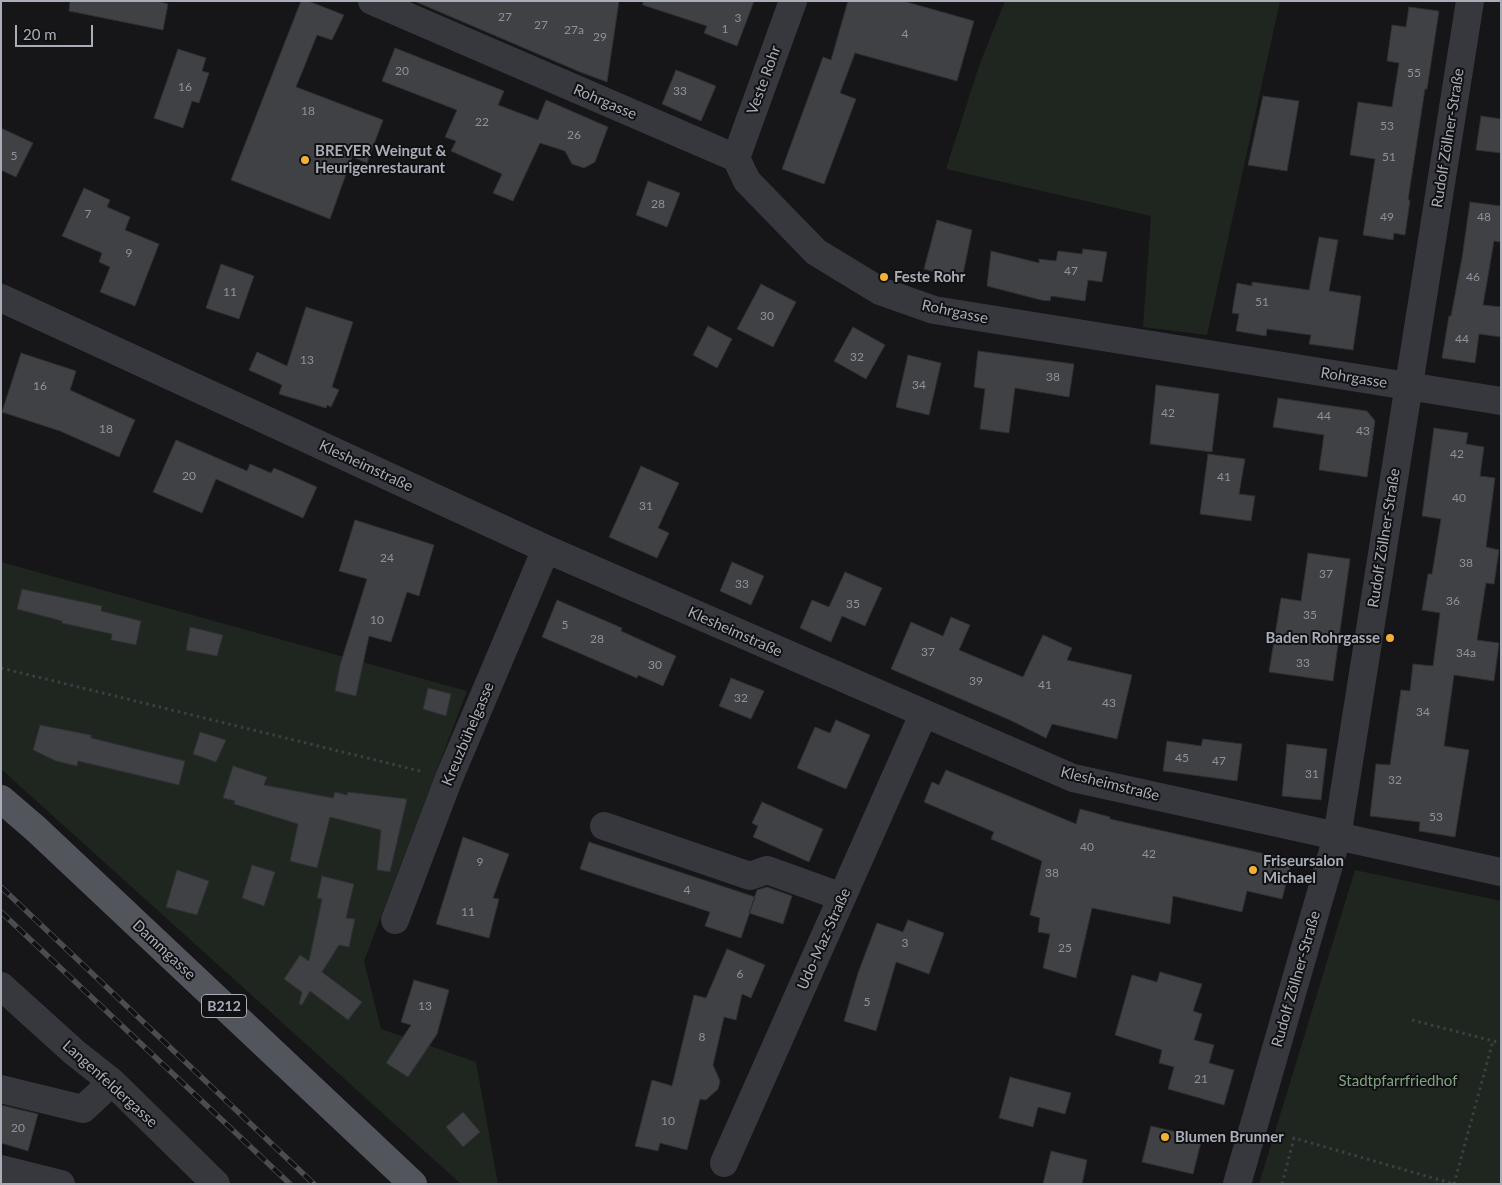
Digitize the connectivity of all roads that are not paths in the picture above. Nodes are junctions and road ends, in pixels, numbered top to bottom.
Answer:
1 (372, 1) edge
2 (793, 1) edge
3 (1470, 1) edge
4 (736, 158) junction
5 (1, 298) edge
6 (1408, 387) junction
7 (1501, 401) edge
8 (546, 549) junction
9 (923, 714) junction
10 (1, 799) edge
11 (604, 826) dead end
12 (1338, 837) junction
13 (1501, 872) edge
14 (842, 897) junction
15 (395, 920) dead end
16 (1, 986) edge
17 (112, 1082) junction
18 (1, 1089) edge
19 (724, 1162) dead end
20 (1, 1169) edge
21 (61, 1184) edge
22 (216, 1184) edge
23 (413, 1184) edge
24 (1236, 1184) edge

1 - 4 street, Rohrgasse
2 - 4 street, Veste Rohr
3 - 6 street, Rudolf Zöllner-Straße
4 - 6 street, Rohrgasse
5 - 8 street, Klesheimstraße
6 - 7 street, Rohrgasse
6 - 12 street, Rudolf Zöllner-Straße
8 - 9 street, Klesheimstraße
8 - 15 street, Kreuzbühelgasse
9 - 12 street, Klesheimstraße
9 - 14 street, Udo-Maz-Straße
10 - 23 main road, Dammgasse / B212
11 - 14 street
12 - 13 street, Klesheimstraße
12 - 24 street, Rudolf Zöllner-Straße
14 - 19 street, Udo-Maz-Straße
16 - 17 street, Langenfeldergasse
17 - 18 street
17 - 22 street, Langenfeldergasse
20 - 21 street

